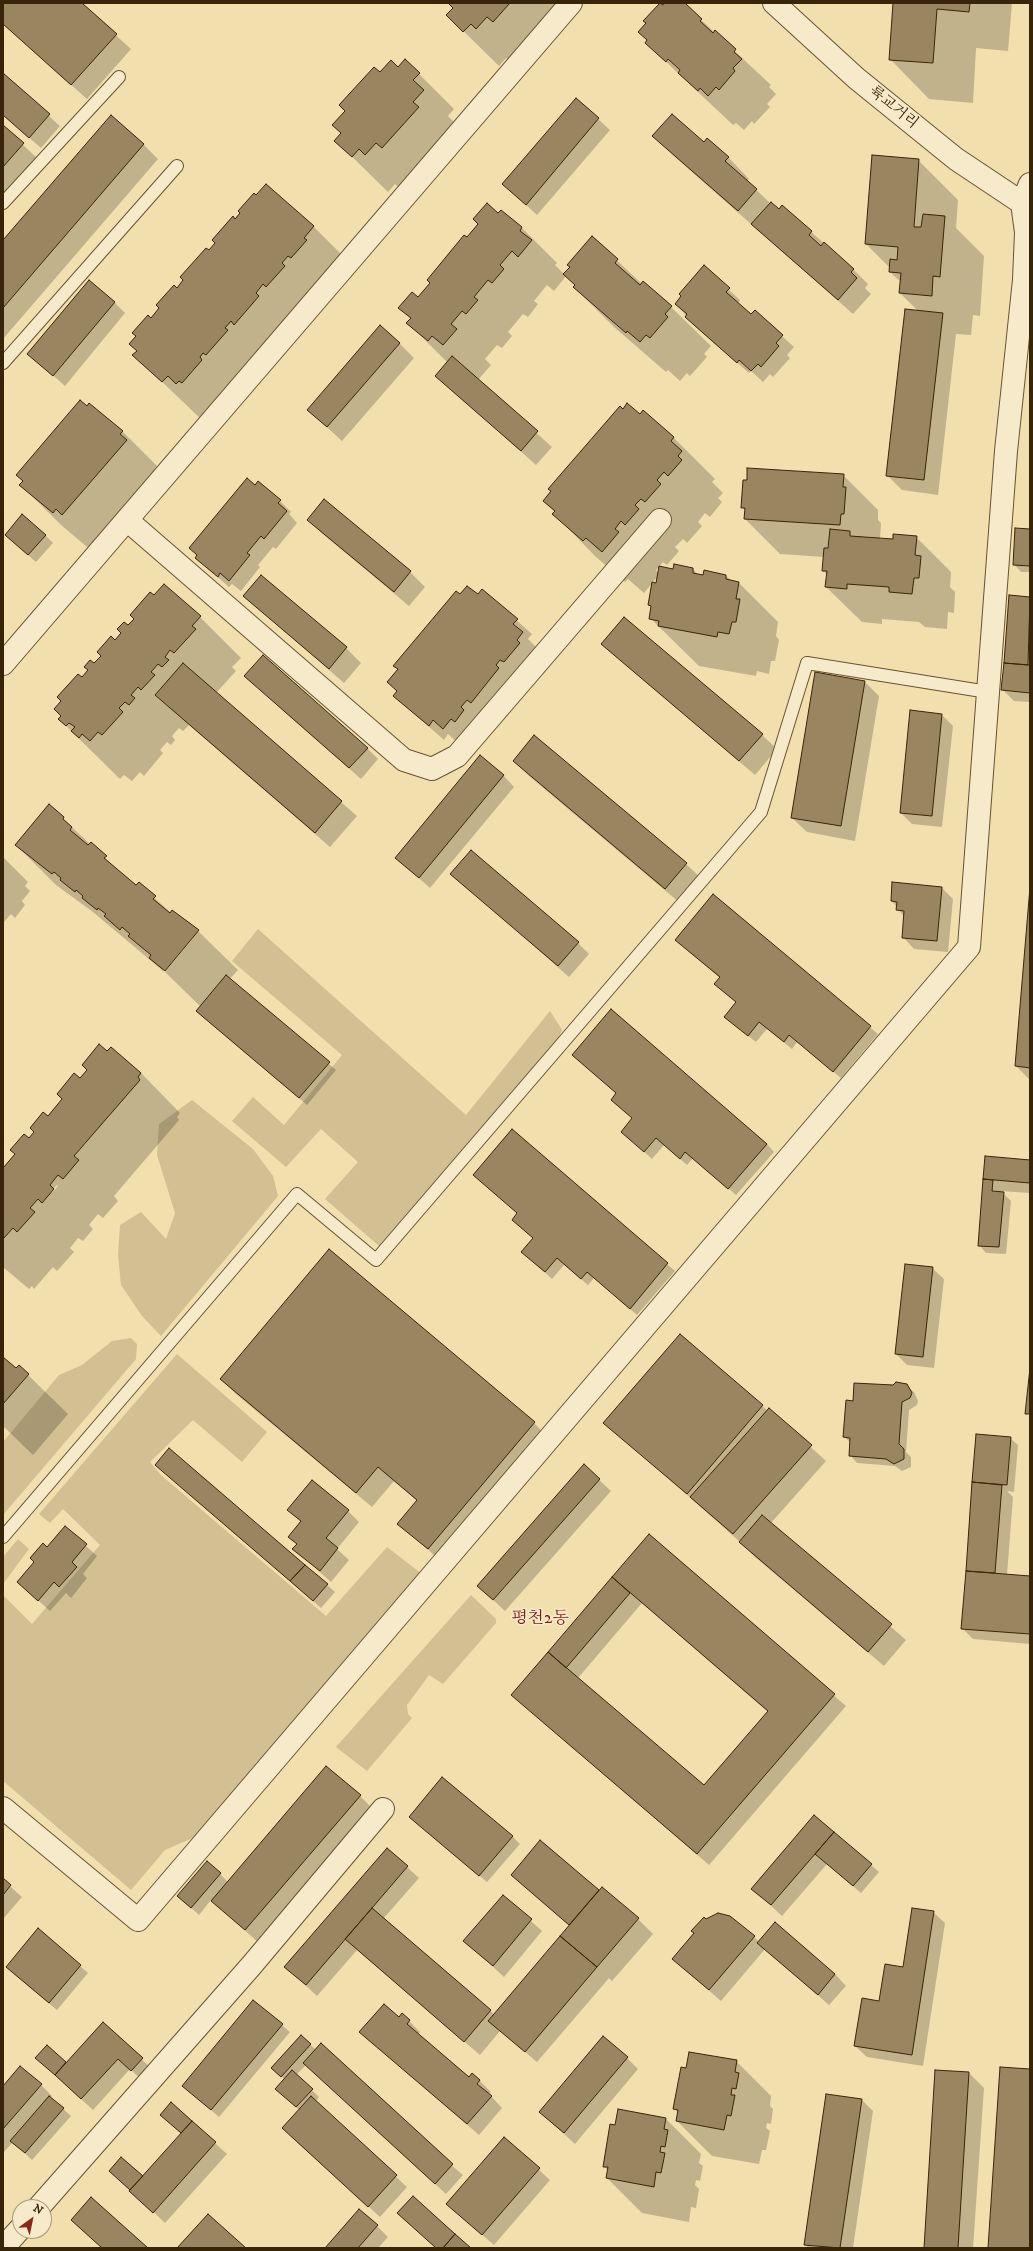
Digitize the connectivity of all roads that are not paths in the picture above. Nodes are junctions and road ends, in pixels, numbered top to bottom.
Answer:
1 (571, 3) edge
2 (774, 3) edge
3 (119, 77) dead end
4 (177, 166) dead end
5 (1026, 193) edge
6 (3, 203) edge
7 (3, 363) edge
8 (127, 520) junction
9 (660, 520) dead end
10 (3, 664) edge
11 (988, 692) junction
12 (3, 1537) edge
13 (3, 1808) edge
14 (383, 1809) dead end
15 (47, 2199) edge
16 (12, 2238) edge
17 (3, 2248) edge

1 - 8 street
2 - 5 street, 륙교거리
3 - 6 lane
4 - 7 lane
5 - 11 street
8 - 9 street
8 - 10 street
11 - 12 lane
11 - 13 street
14 - 15 street
16 - 17 street

